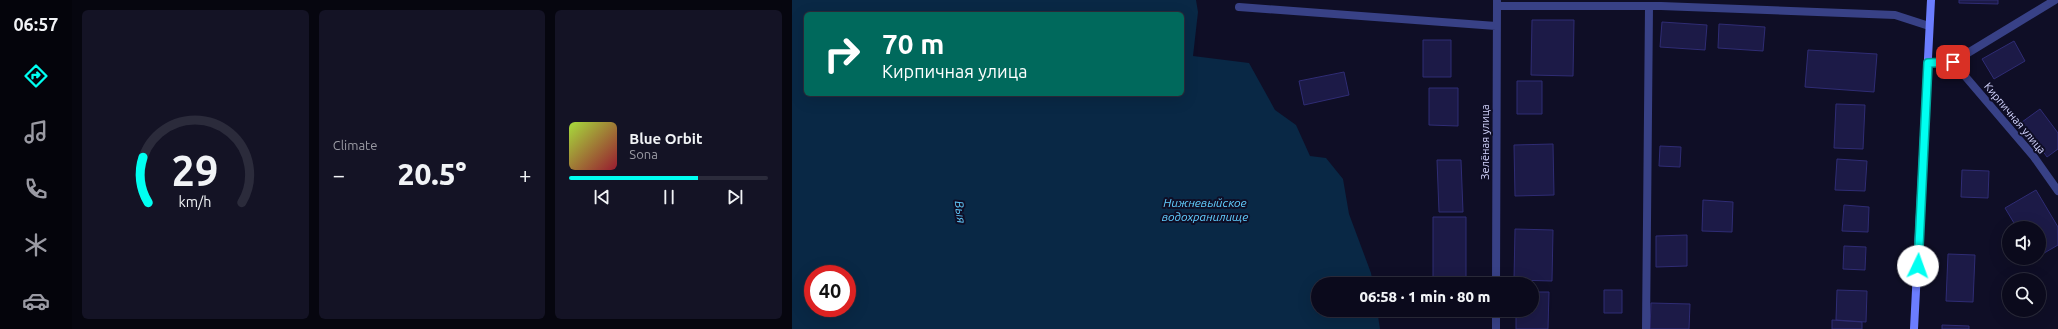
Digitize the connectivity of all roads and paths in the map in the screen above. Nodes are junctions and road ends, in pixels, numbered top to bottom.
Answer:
1 (1931, 0) edge
2 (2054, 0) edge
3 (1497, 3) edge
4 (1661, 3) edge
5 (1239, 7) dead end
6 (1649, 7) junction
7 (1496, 26) junction
8 (1929, 26) junction
9 (1953, 62) junction
10 (1928, 63) junction
11 (2058, 191) edge
12 (1496, 277) edge
13 (1496, 317) edge
14 (1496, 329) edge
15 (1646, 329) edge
16 (1914, 329) edge

1 - 8 street
2 - 9 street
3 - 6 street
3 - 7 street, Зелёная улица
4 - 6 street
4 - 8 street
5 - 7 street
6 - 15 street
7 - 12 street, Зелёная улица
8 - 10 street
9 - 10 street
9 - 11 street, Кирпичная улица
10 - 16 street
13 - 14 street

